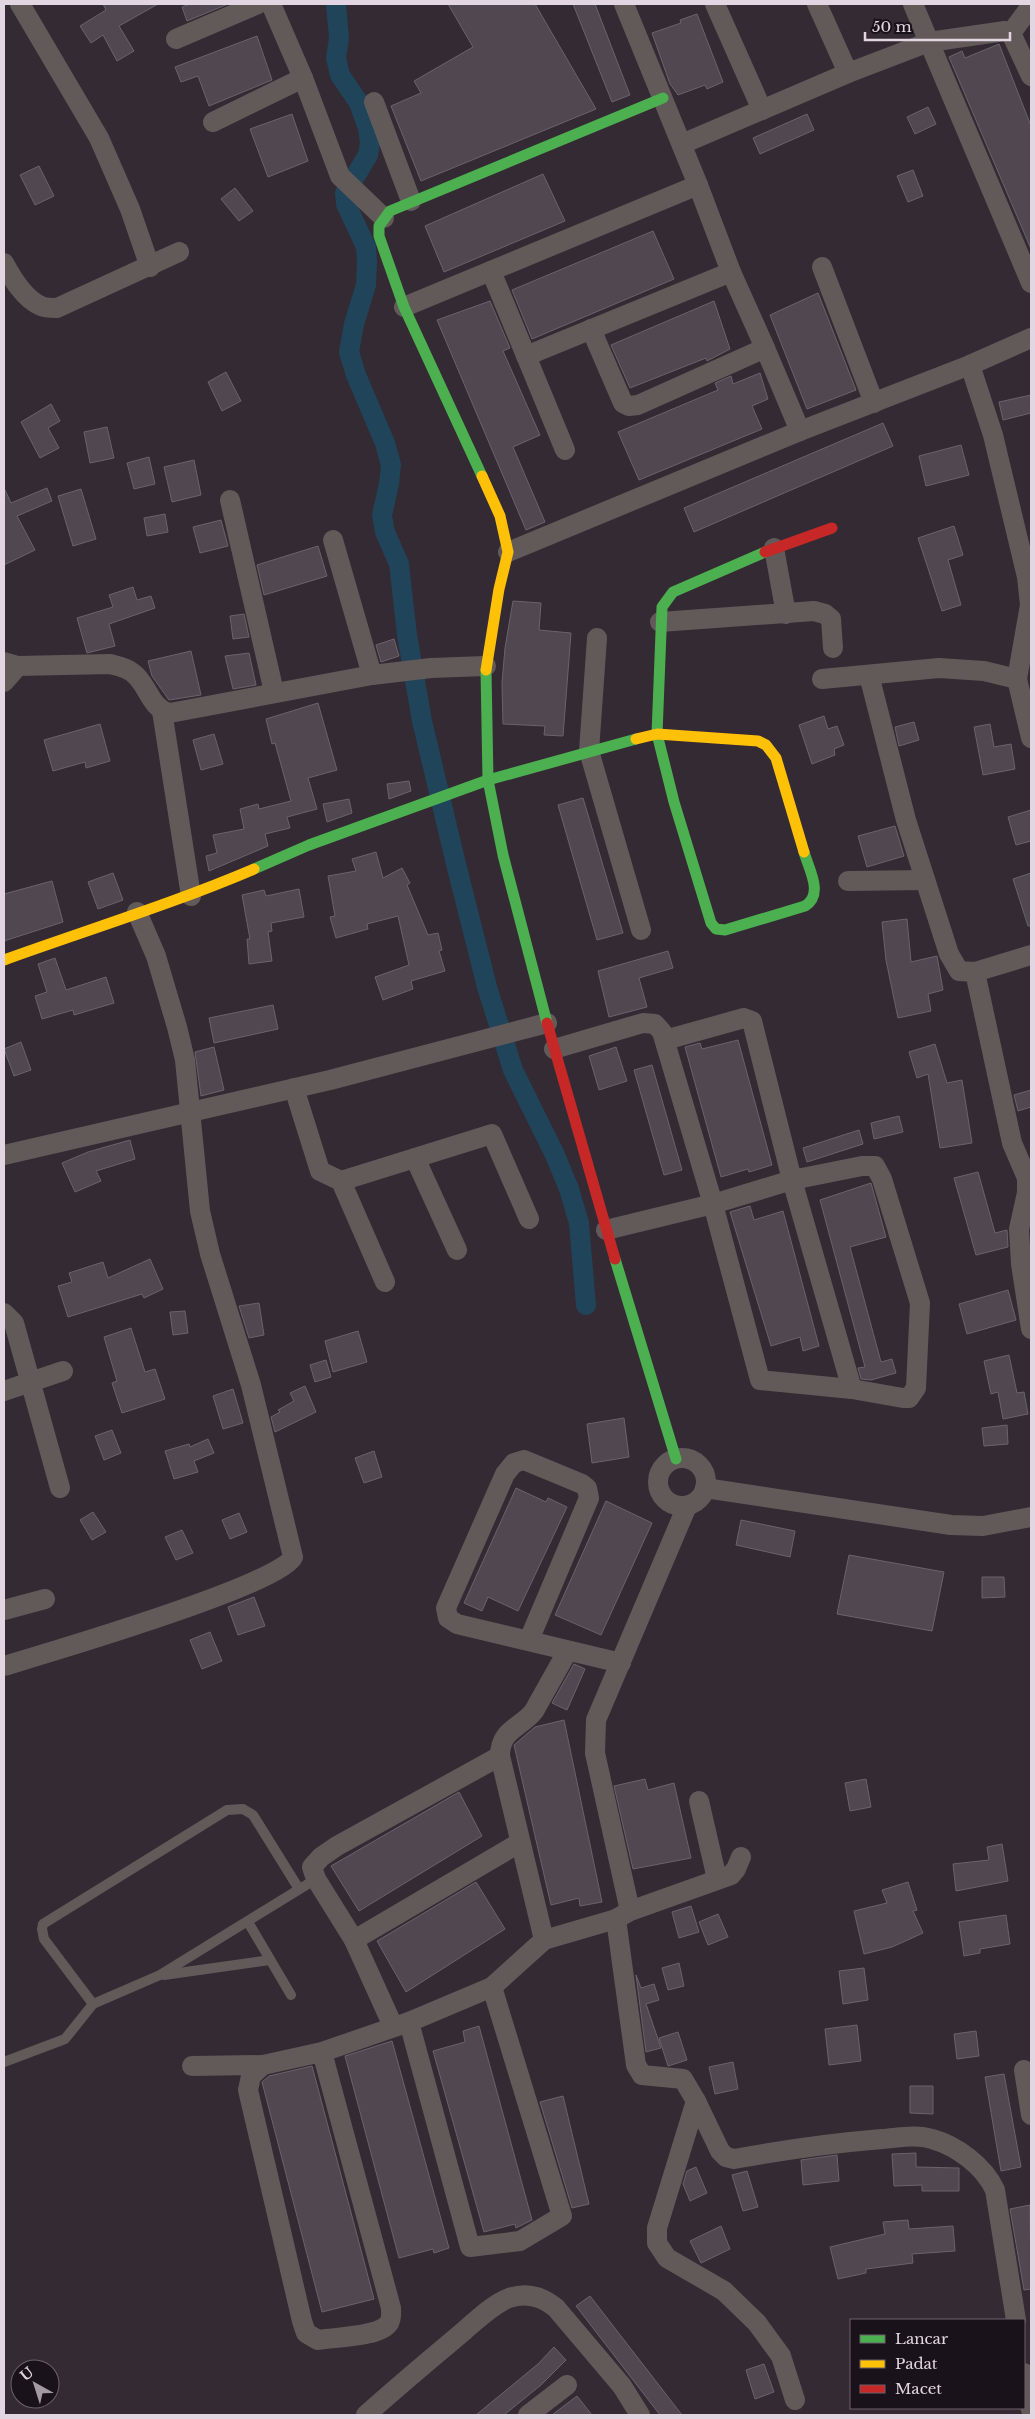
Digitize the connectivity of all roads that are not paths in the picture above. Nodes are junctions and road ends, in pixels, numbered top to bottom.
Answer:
1 (20, 4) edge
2 (258, 4) edge
3 (271, 4) edge
4 (624, 4) edge
5 (715, 4) edge
6 (816, 4) edge
7 (913, 4) edge
8 (1031, 6) edge
9 (1011, 33) junction
10 (176, 39) dead end
11 (929, 42) junction
12 (848, 73) junction
13 (1031, 76) edge
14 (303, 78) junction
15 (662, 98) junction
16 (374, 102) dead end
17 (762, 110) junction
18 (213, 122) dead end
19 (682, 144) junction
20 (698, 185) junction
21 (411, 201) junction
22 (384, 218) junction
23 (1024, 243) edge
24 (179, 252) dead end
25 (4, 263) edge
26 (150, 267) junction
27 (822, 267) dead end
28 (491, 271) junction
29 (731, 272) junction
30 (1031, 283) edge
31 (404, 307) junction
32 (591, 329) junction
33 (1031, 338) edge
34 (765, 348) junction
35 (526, 356) junction
36 (970, 365) junction
37 (874, 403) junction
38 (800, 431) junction
39 (565, 450) dead end
40 (230, 500) dead end
41 (832, 528) dead end
42 (333, 540) dead end
43 (774, 548) junction
44 (508, 552) junction
45 (1030, 605) edge
46 (786, 614) junction
47 (660, 622) junction
48 (597, 638) dead end
49 (833, 648) dead end
50 (11, 664) edge
51 (486, 666) junction
52 (372, 675) junction
53 (870, 675) junction
54 (822, 679) dead end
55 (1017, 679) junction
56 (4, 682) edge
57 (274, 692) junction
58 (162, 711) junction
59 (657, 734) junction
60 (1031, 738) edge
61 (589, 751) junction
62 (488, 780) junction
63 (925, 880) junction
64 (848, 881) dead end
65 (191, 896) junction
66 (137, 912) junction
67 (641, 930) dead end
68 (1031, 955) edge
69 (4, 960) edge
70 (975, 972) junction
71 (547, 1023) junction
72 (665, 1040) junction
73 (554, 1049) junction
74 (294, 1088) junction
75 (190, 1112) junction
76 (4, 1154) edge
77 (415, 1158) junction
78 (1029, 1177) edge
79 (792, 1180) junction
80 (341, 1181) junction
81 (713, 1204) junction
82 (529, 1219) dead end
83 (606, 1230) junction
84 (457, 1250) dead end
85 (385, 1282) dead end
86 (4, 1313) edge
87 (1031, 1329) edge
88 (63, 1371) dead end
89 (31, 1382) junction
90 (852, 1389) junction
91 (4, 1391) edge
92 (676, 1459) junction
93 (60, 1488) dead end
94 (705, 1488) junction
95 (687, 1506) junction
96 (1031, 1517) edge
97 (45, 1599) dead end
98 (4, 1610) edge
99 (529, 1640) junction
100 (567, 1652) junction
101 (621, 1663) junction
102 (4, 1666) edge
103 (500, 1756) junction
104 (698, 1801) dead end
105 (519, 1843) junction
106 (741, 1857) dead end
107 (718, 1879) junction
108 (308, 1884) junction
109 (623, 1915) junction
110 (248, 1922) junction
111 (354, 1940) junction
112 (544, 1940) junction
113 (270, 1960) junction
114 (160, 1975) junction
115 (492, 1987) junction
116 (292, 1995) dead end
117 (91, 2007) junction
118 (401, 2024) junction
119 (322, 2052) junction
120 (4, 2062) edge
121 (263, 2065) junction
122 (192, 2066) dead end
123 (1024, 2070) dead end
124 (696, 2101) junction
125 (1030, 2105) edge
126 (1016, 2319) edge
127 (1025, 2377) edge
128 (566, 2385) dead end
129 (795, 2400) dead end
130 (1031, 2410) edge
131 (366, 2415) edge
132 (528, 2415) edge
133 (640, 2415) edge

1 - 26 street
2 - 10 street
3 - 14 street
4 - 15 street
5 - 17 street
6 - 12 street
7 - 11 street
8 - 9 street
9 - 11 street
9 - 13 street
11 - 12 street
11 - 23 street
12 - 17 street
14 - 18 street
14 - 22 street
15 - 19 street
15 - 21 street
16 - 21 street
17 - 19 street
19 - 20 street
20 - 28 street
20 - 29 street
21 - 22 street
22 - 31 street
23 - 30 street
24 - 26 street
25 - 26 street
27 - 37 street
28 - 31 street
28 - 35 street
29 - 32 street
29 - 34 street
31 - 44 street
32 - 34 street
32 - 35 street
33 - 36 street
34 - 38 street
35 - 39 street
36 - 37 street
36 - 45 street
37 - 38 street
38 - 44 street
40 - 57 street
41 - 43 street
42 - 52 street
43 - 46 street
43 - 47 street
44 - 51 street
45 - 55 street
46 - 47 street
46 - 49 street
47 - 59 street
48 - 61 street
50 - 56 street
50 - 58 street
51 - 52 street
51 - 62 street
52 - 57 street
53 - 54 street
53 - 55 street
53 - 63 street
55 - 60 street
57 - 58 street
58 - 65 street
59 - 59 street
59 - 61 street
61 - 62 street
61 - 67 street
62 - 65 street
62 - 71 street
63 - 64 street
63 - 70 street
65 - 66 street
66 - 69 street
66 - 75 street
68 - 70 street
70 - 78 street
71 - 73 street
71 - 74 street
72 - 73 street
72 - 79 street
72 - 81 street
73 - 83 street
74 - 75 street
74 - 80 street
75 - 76 street
75 - 102 street
77 - 80 street
77 - 82 street
77 - 84 street
78 - 87 street
79 - 81 street
79 - 90 street
79 - 90 street
80 - 85 street
81 - 83 street
81 - 90 street
83 - 92 street
86 - 89 street
88 - 89 street
89 - 91 street
89 - 93 street
92 - 94 street
92 - 95 street
94 - 95 street
94 - 96 street
95 - 101 street
97 - 98 street
99 - 99 street
99 - 100 street
100 - 101 street
100 - 103 street
101 - 109 street
103 - 105 street
103 - 108 street
104 - 107 street
105 - 111 street
105 - 112 street
106 - 107 street
107 - 109 street
108 - 110 lane
108 - 111 street
108 - 117 lane
109 - 112 street
109 - 124 street
110 - 113 lane
110 - 114 lane
111 - 118 street
112 - 115 street
113 - 114 lane
113 - 116 lane
114 - 117 lane
115 - 118 street
115 - 118 street
117 - 120 lane
118 - 119 street
119 - 121 street
119 - 121 street
121 - 122 street
123 - 125 street
124 - 126 street
124 - 129 street
127 - 130 street
128 - 132 street
131 - 133 street

